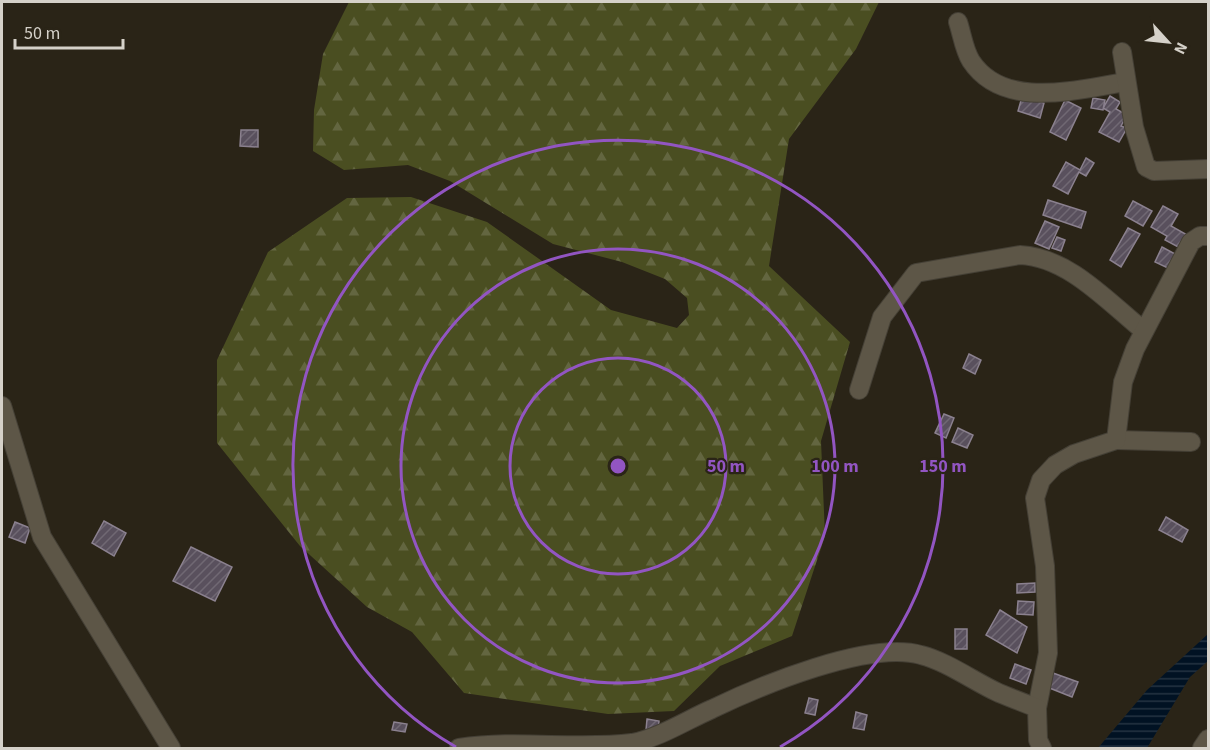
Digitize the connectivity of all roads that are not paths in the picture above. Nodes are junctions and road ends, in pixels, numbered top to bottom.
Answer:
1 (958, 22) dead end
2 (1122, 52) dead end
3 (1126, 82) junction
4 (1209, 169) edge
5 (1209, 236) edge
6 (1144, 331) junction
7 (859, 390) dead end
8 (2, 406) edge
9 (1116, 440) junction
10 (1191, 442) dead end
11 (1037, 708) junction
12 (1209, 739) edge
13 (572, 747) edge
14 (171, 748) edge
15 (459, 748) edge
16 (1042, 748) edge
17 (1202, 748) edge

1 - 3 street
2 - 3 street
3 - 4 street
5 - 6 street
6 - 7 street
6 - 9 street
8 - 14 street
9 - 10 street
9 - 11 street
11 - 13 street
11 - 16 street
12 - 17 street
13 - 15 street

